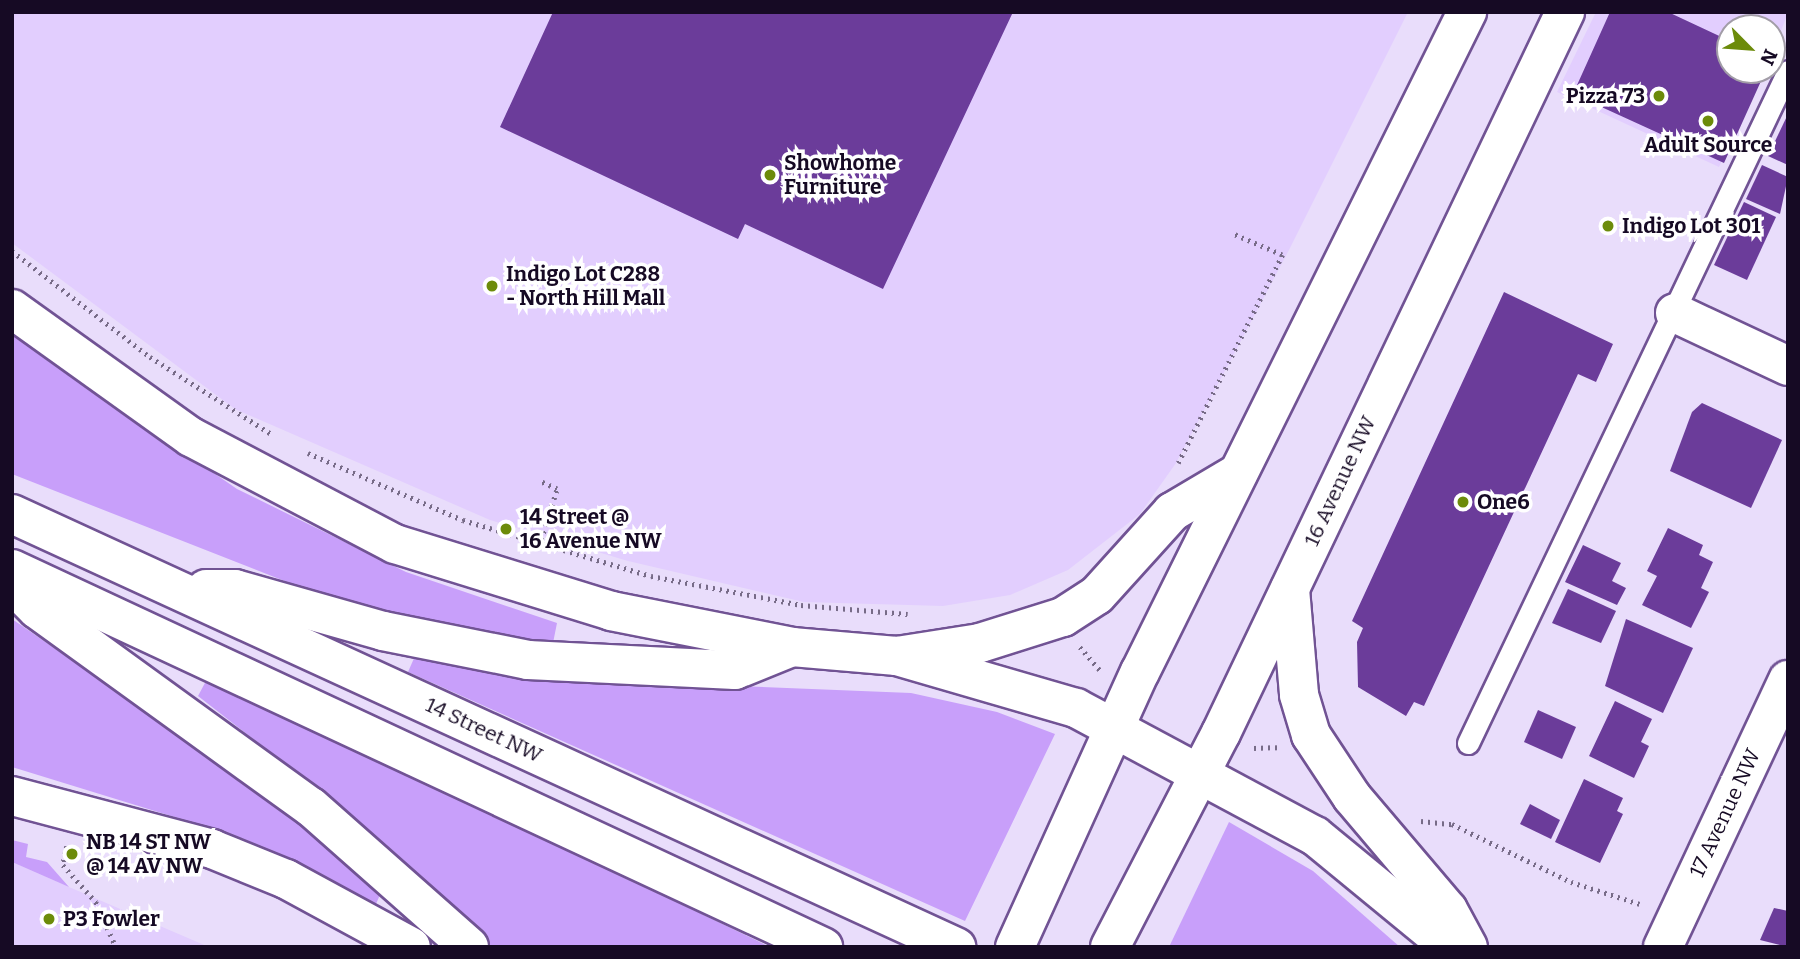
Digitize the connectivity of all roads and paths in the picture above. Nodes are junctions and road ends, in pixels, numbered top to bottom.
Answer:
1 (1466, 12) edge
2 (1564, 12) edge
3 (1788, 71) edge
4 (1233, 234) dead end
5 (12, 251) edge
6 (12, 309) edge
7 (1675, 313) junction
8 (1788, 366) edge
9 (278, 438) dead end
10 (301, 450) dead end
11 (1175, 468) dead end
12 (1238, 473) junction
13 (541, 482) dead end
14 (12, 514) edge
15 (539, 546) junction
16 (12, 569) edge
17 (12, 584) edge
18 (1290, 589) junction
19 (180, 590) junction
20 (912, 615) dead end
21 (792, 647) junction
22 (897, 656) junction
23 (1788, 680) edge
24 (1115, 728) junction
25 (1468, 743) dead end
26 (1262, 752) dead end
27 (1258, 759) dead end
28 (1198, 771) junction
29 (12, 796) edge
30 (1414, 822) dead end
31 (67, 846) dead end
32 (1640, 904) dead end
33 (116, 947) edge
34 (411, 947) edge
35 (469, 947) edge
36 (823, 947) edge
37 (956, 947) edge
38 (1015, 947) edge
39 (1110, 947) edge
40 (1450, 947) edge
41 (1468, 947) edge
42 (1663, 947) edge

1 - 12 main road
2 - 18 main road, 16 Avenue NW
3 - 7 lane
4 - 11 path
5 - 9 path
6 - 21 main road
7 - 8 main road
7 - 25 lane
10 - 15 path
12 - 22 main road
12 - 24 main road
13 - 15 path
14 - 19 main road, 14 Street NW
15 - 20 path
16 - 36 main road
17 - 35 main road
18 - 28 main road, 16 Avenue NW
18 - 41 main road
19 - 21 main road
19 - 37 main road, 14 Street NW
21 - 22 main road
22 - 24 main road
23 - 42 main road, 17 Avenue NW
24 - 28 main road
24 - 38 main road
26 - 27 path
28 - 39 main road, 16 Avenue NW
28 - 40 main road
29 - 34 main road
30 - 32 path
31 - 33 path

